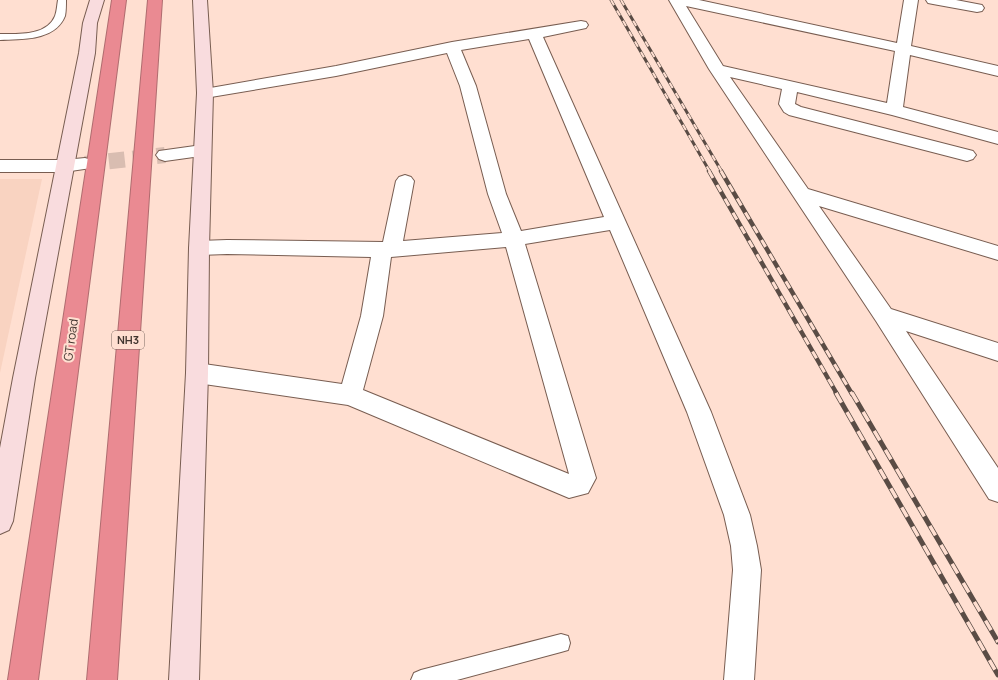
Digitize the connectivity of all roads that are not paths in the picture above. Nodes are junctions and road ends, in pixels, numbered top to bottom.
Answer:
1 (62, 0) edge
2 (96, 0) edge
3 (119, 0) edge
4 (155, 0) edge
5 (200, 0) edge
6 (676, 0) edge
7 (680, 0) edge
8 (911, 0) edge
9 (933, 0) edge
10 (977, 8) dead end
11 (581, 25) dead end
12 (534, 34) junction
13 (0, 37) edge
14 (452, 47) junction
15 (905, 49) junction
16 (718, 69) junction
17 (998, 71) edge
18 (790, 86) junction
19 (205, 93) junction
20 (894, 110) junction
21 (998, 138) edge
22 (202, 151) junction
23 (165, 155) tunnel mouth
24 (967, 155) dead end
25 (85, 164) tunnel mouth
26 (0, 166) edge
27 (64, 166) junction
28 (405, 181) dead end
29 (801, 194) junction
30 (616, 222) junction
31 (514, 239) junction
32 (199, 248) junction
33 (387, 249) junction
34 (998, 253) edge
35 (884, 315) junction
36 (998, 352) edge
37 (197, 373) junction
38 (350, 395) junction
39 (998, 490) edge
40 (0, 521) edge
41 (561, 643) dead end
42 (23, 680) edge
43 (102, 680) edge
44 (184, 680) edge
45 (420, 680) edge
46 (739, 680) edge

1 - 13 lane
2 - 27 main road
3 - 42 highway, GT road
4 - 43 highway, NH3
5 - 19 main road
6 - 16 street
7 - 15 street
8 - 15 street
9 - 10 street
11 - 12 street
12 - 14 street
12 - 30 street
14 - 19 street
14 - 31 street
15 - 17 street
15 - 20 street
16 - 18 street
16 - 29 street
18 - 20 street
18 - 24 street
19 - 22 main road
20 - 21 street
22 - 23 street
22 - 32 main road
25 - 27 street
26 - 27 street
27 - 40 main road
28 - 33 street
29 - 34 street
29 - 35 street
30 - 31 street
30 - 46 street
31 - 33 street
31 - 38 street
32 - 33 street
32 - 37 main road
33 - 38 street
35 - 36 street
35 - 39 street
37 - 38 street
37 - 44 main road
41 - 45 lane

